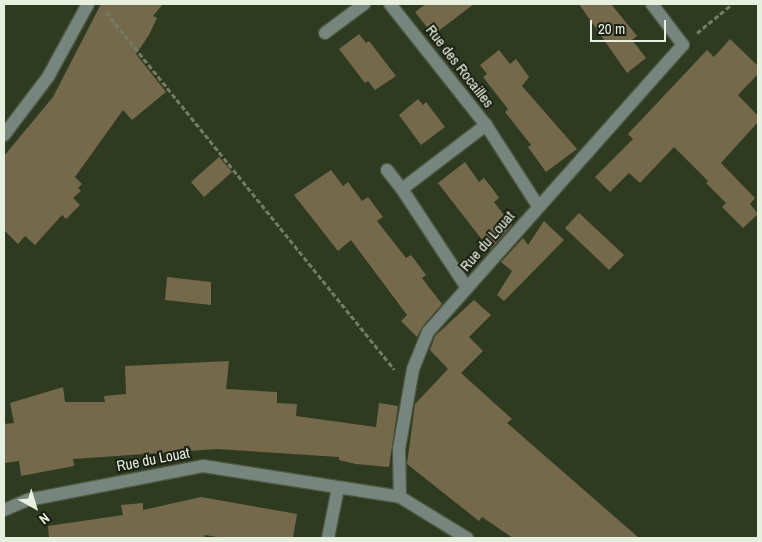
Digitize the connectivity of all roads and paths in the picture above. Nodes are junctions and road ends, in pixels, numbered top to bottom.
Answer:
1 (88, 4) edge
2 (364, 4) edge
3 (390, 4) edge
4 (652, 4) edge
5 (732, 4) edge
6 (101, 7) dead end
7 (325, 33) dead end
8 (683, 45) junction
9 (486, 125) junction
10 (4, 135) edge
11 (387, 170) dead end
12 (402, 189) junction
13 (538, 206) junction
14 (467, 288) junction
15 (411, 384) junction
16 (338, 488) junction
17 (400, 497) junction
18 (4, 510) edge
19 (328, 538) edge
20 (466, 538) edge

1 - 10 street
2 - 7 street
3 - 9 street, Rue des Rocailles
4 - 8 street
5 - 8 path
6 - 15 path
8 - 13 street, Rue du Louat
9 - 12 street, Rue des Rocailles
9 - 13 street, Rue des Rocailles
11 - 12 street
12 - 14 street
13 - 14 street, Rue du Louat
14 - 15 street, Rue du Louat
15 - 17 street, Rue du Louat
16 - 17 street, Rue du Louat
16 - 18 street, Rue du Louat
16 - 19 street
17 - 20 street, Rue du Louat

